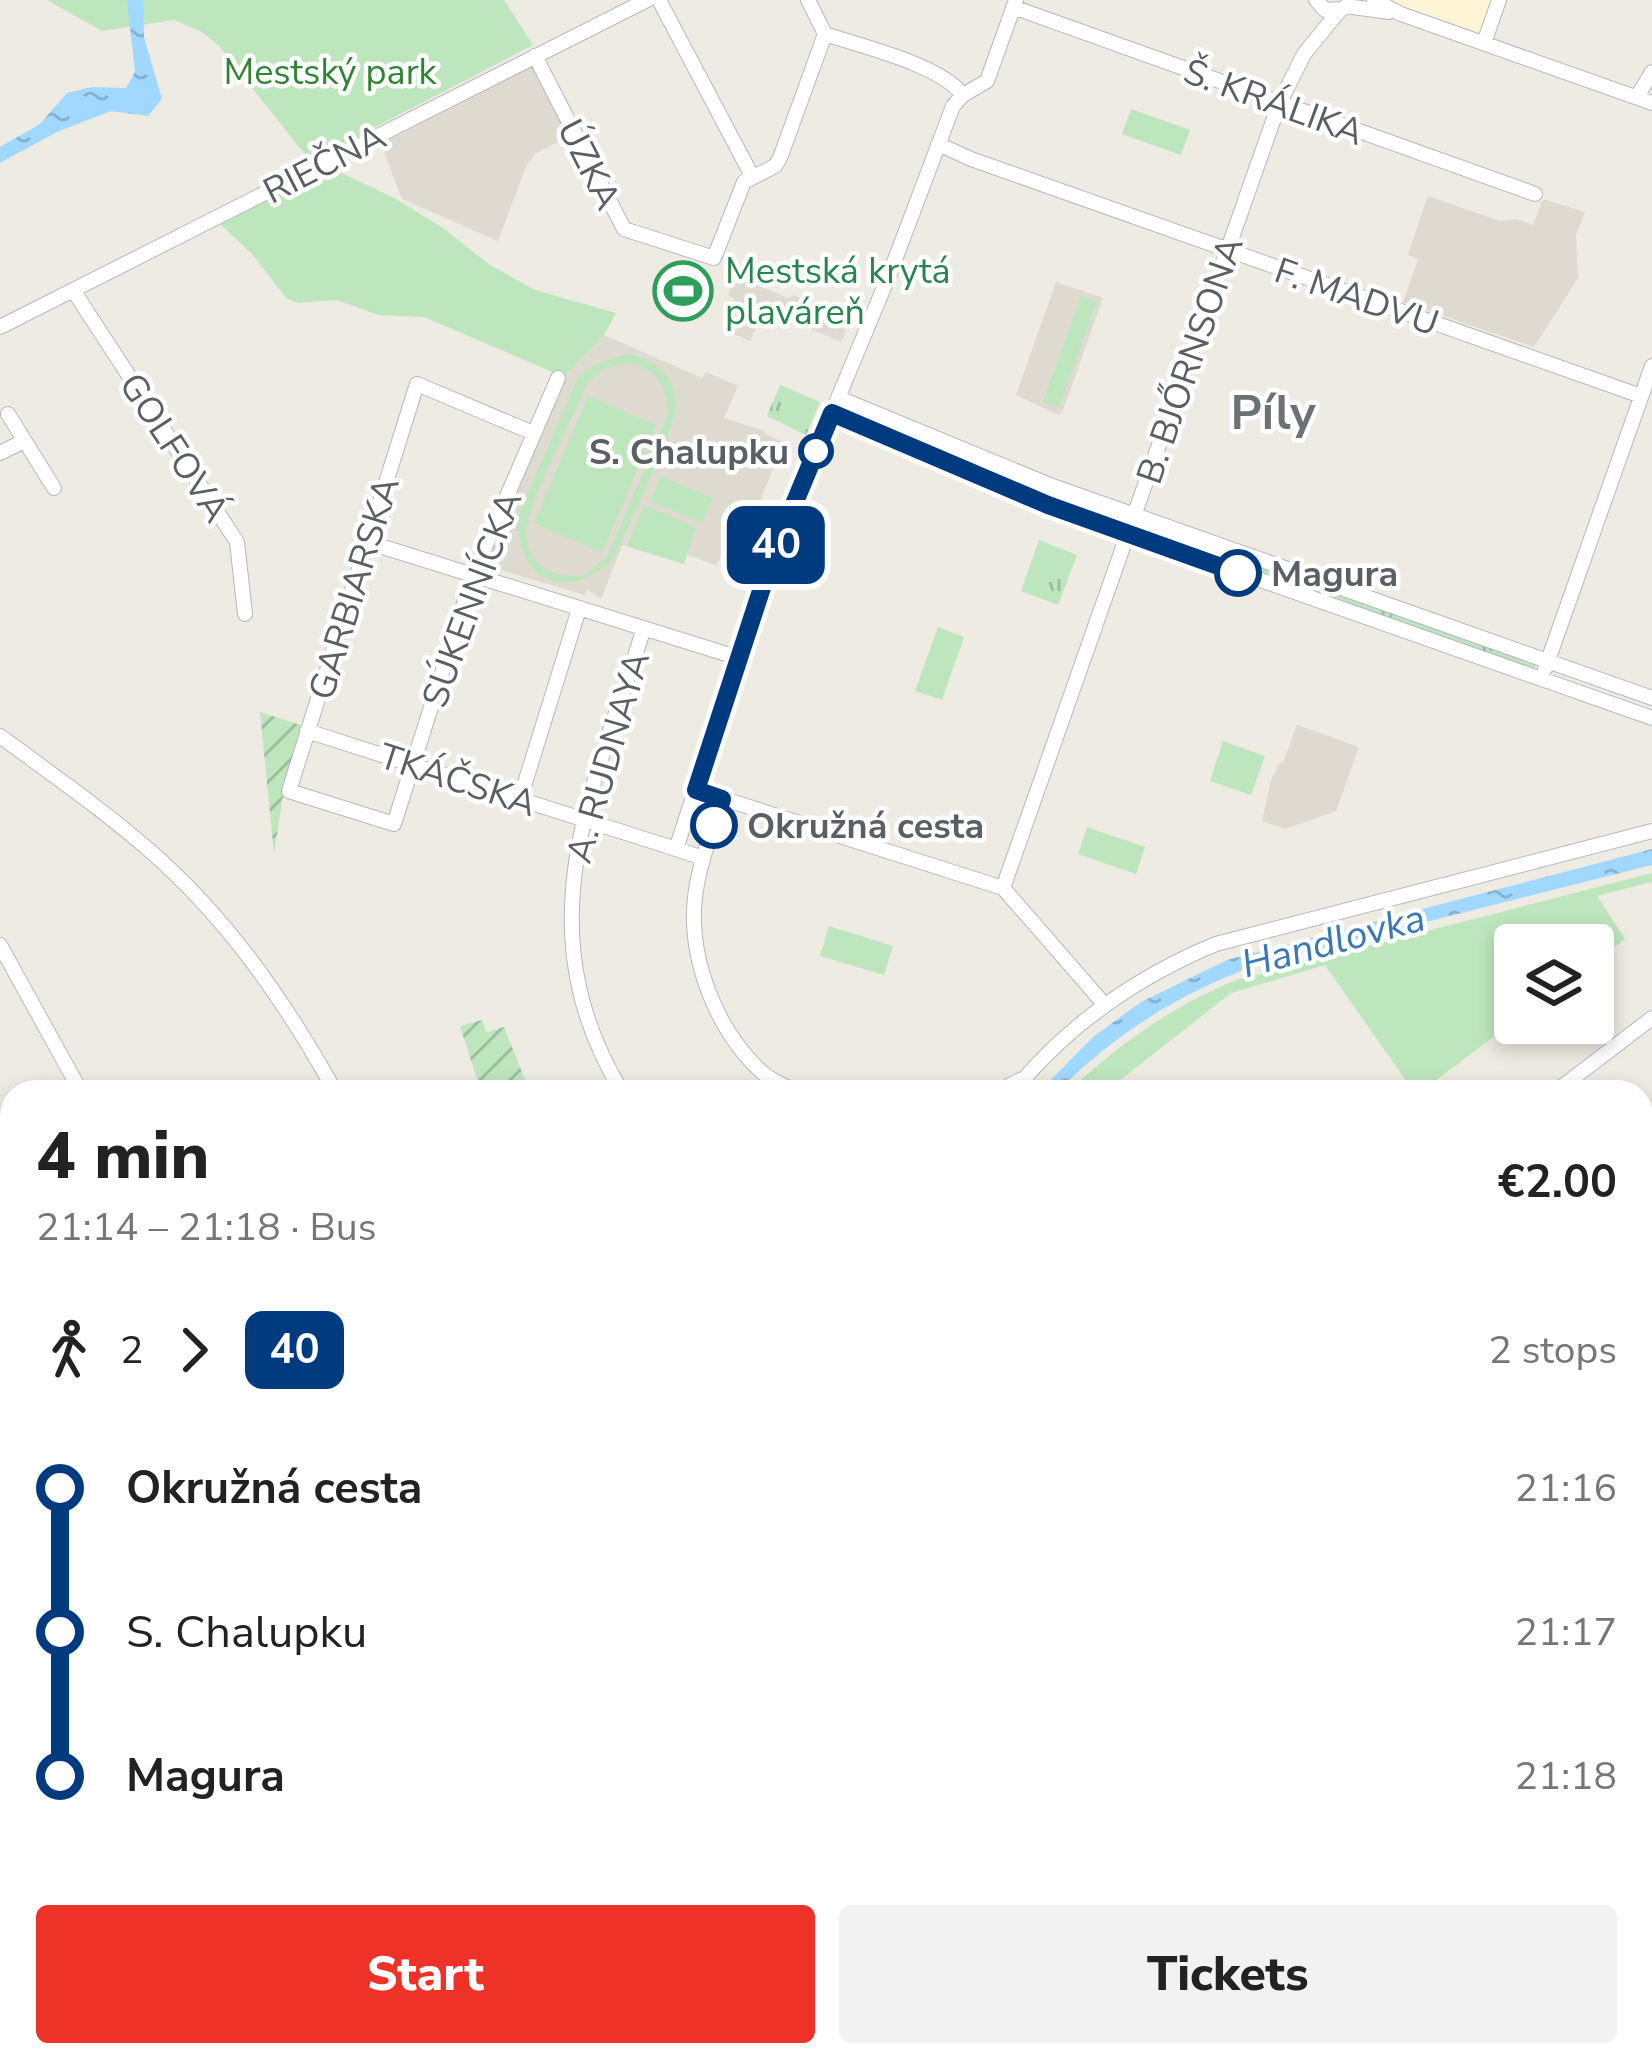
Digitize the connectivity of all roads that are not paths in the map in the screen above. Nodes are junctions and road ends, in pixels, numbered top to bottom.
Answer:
1 (647, 0) edge
2 (659, 0) edge
3 (808, 0) edge
4 (1374, 0) edge
5 (1499, 0) edge
6 (1316, 1) edge
7 (1014, 4) edge
8 (1346, 5) edge
9 (1401, 14) junction
10 (825, 34) junction
11 (1314, 41) junction
12 (1484, 44) junction
13 (535, 56) junction
14 (1652, 72) edge
15 (963, 95) junction
16 (1645, 100) edge
17 (1279, 104) junction
18 (938, 144) junction
19 (752, 176) junction
20 (1535, 194) dead end
21 (1228, 249) junction
22 (73, 290) junction
23 (0, 327) edge
24 (1652, 366) edge
25 (558, 378) dead end
26 (1641, 396) junction
27 (839, 398) junction
28 (832, 413) junction
29 (8, 414) dead end
30 (533, 434) junction
31 (24, 441) junction
32 (0, 453) edge
33 (53, 488) dead end
34 (1135, 514) junction
35 (1128, 534) junction
36 (367, 542) junction
37 (473, 575) junction
38 (579, 609) junction
39 (244, 614) dead end
40 (644, 628) junction
41 (736, 658) junction
42 (1548, 661) junction
43 (1541, 679) junction
44 (1652, 698) edge
45 (1652, 718) edge
46 (308, 731) junction
47 (0, 736) edge
48 (413, 765) junction
49 (696, 790) junction
50 (722, 799) junction
51 (520, 800) junction
52 (584, 820) junction
53 (394, 824) joint
54 (1652, 831) edge
55 (676, 849) junction
56 (703, 858) junction
57 (1004, 888) junction
58 (0, 945) edge
59 (1104, 1004) junction
60 (1652, 1018) edge
61 (764, 1074) junction
62 (1024, 1077) junction
63 (74, 1080) edge
64 (323, 1080) edge
65 (616, 1080) edge
66 (768, 1080) edge
67 (775, 1080) edge
68 (1019, 1080) edge
69 (1022, 1080) edge
70 (1571, 1080) edge

1 - 13 street, RIEČNA
2 - 19 street
3 - 10 street
4 - 9 street
5 - 12 street
6 - 8 street
6 - 11 street, B. BJŐRNSONA
7 - 15 street
7 - 17 street, Š. KRÁLIKA
8 - 9 street
8 - 11 street, B. BJŐRNSONA
9 - 12 street
10 - 15 street
10 - 19 street
11 - 17 street, B. BJŐRNSONA
12 - 16 street
13 - 19 street, ÚZKA
13 - 22 street, RIEČNA
14 - 16 street
15 - 18 street
17 - 20 street, Š. KRÁLIKA
17 - 21 street, B. BJŐRNSONA
18 - 21 street, F. MADVU
18 - 27 street
21 - 26 street, F. MADVU
21 - 34 street, B. BJŐRNSONA
22 - 23 street, RIEČNA
22 - 39 street, GOLFOVÁ
24 - 26 street
25 - 30 street, SÚKENNÍCKA
26 - 42 street
27 - 28 street
27 - 34 street
28 - 35 street
28 - 41 street
29 - 31 street
30 - 36 street, GARBIARSKA
30 - 37 street, SÚKENNÍCKA
31 - 32 street
31 - 33 street
34 - 35 street, B. BJŐRNSONA
34 - 42 street
35 - 43 street
35 - 57 street, B. BJŐRNSONA
36 - 37 street
36 - 46 street, GARBIARSKA
37 - 38 street
37 - 48 street, SÚKENNÍCKA
38 - 40 street
38 - 51 street
40 - 41 street
40 - 52 street, A. RUDNAYA
41 - 49 street
42 - 43 street
42 - 44 street
43 - 45 street
46 - 48 street, TKÁČSKA
46 - 53 street, GARBIARSKA
47 - 64 street
48 - 51 street, TKÁČSKA
48 - 53 street, SÚKENNÍCKA
49 - 50 street
49 - 55 street
50 - 56 street
50 - 57 street
51 - 52 street, TKÁČSKA
52 - 55 street, TKÁČSKA
52 - 65 street, A. RUDNAYA
54 - 59 street
55 - 56 street
56 - 61 street
57 - 59 street
58 - 63 street
59 - 62 street
60 - 70 street
61 - 66 street
61 - 67 street
62 - 68 street
62 - 69 street

